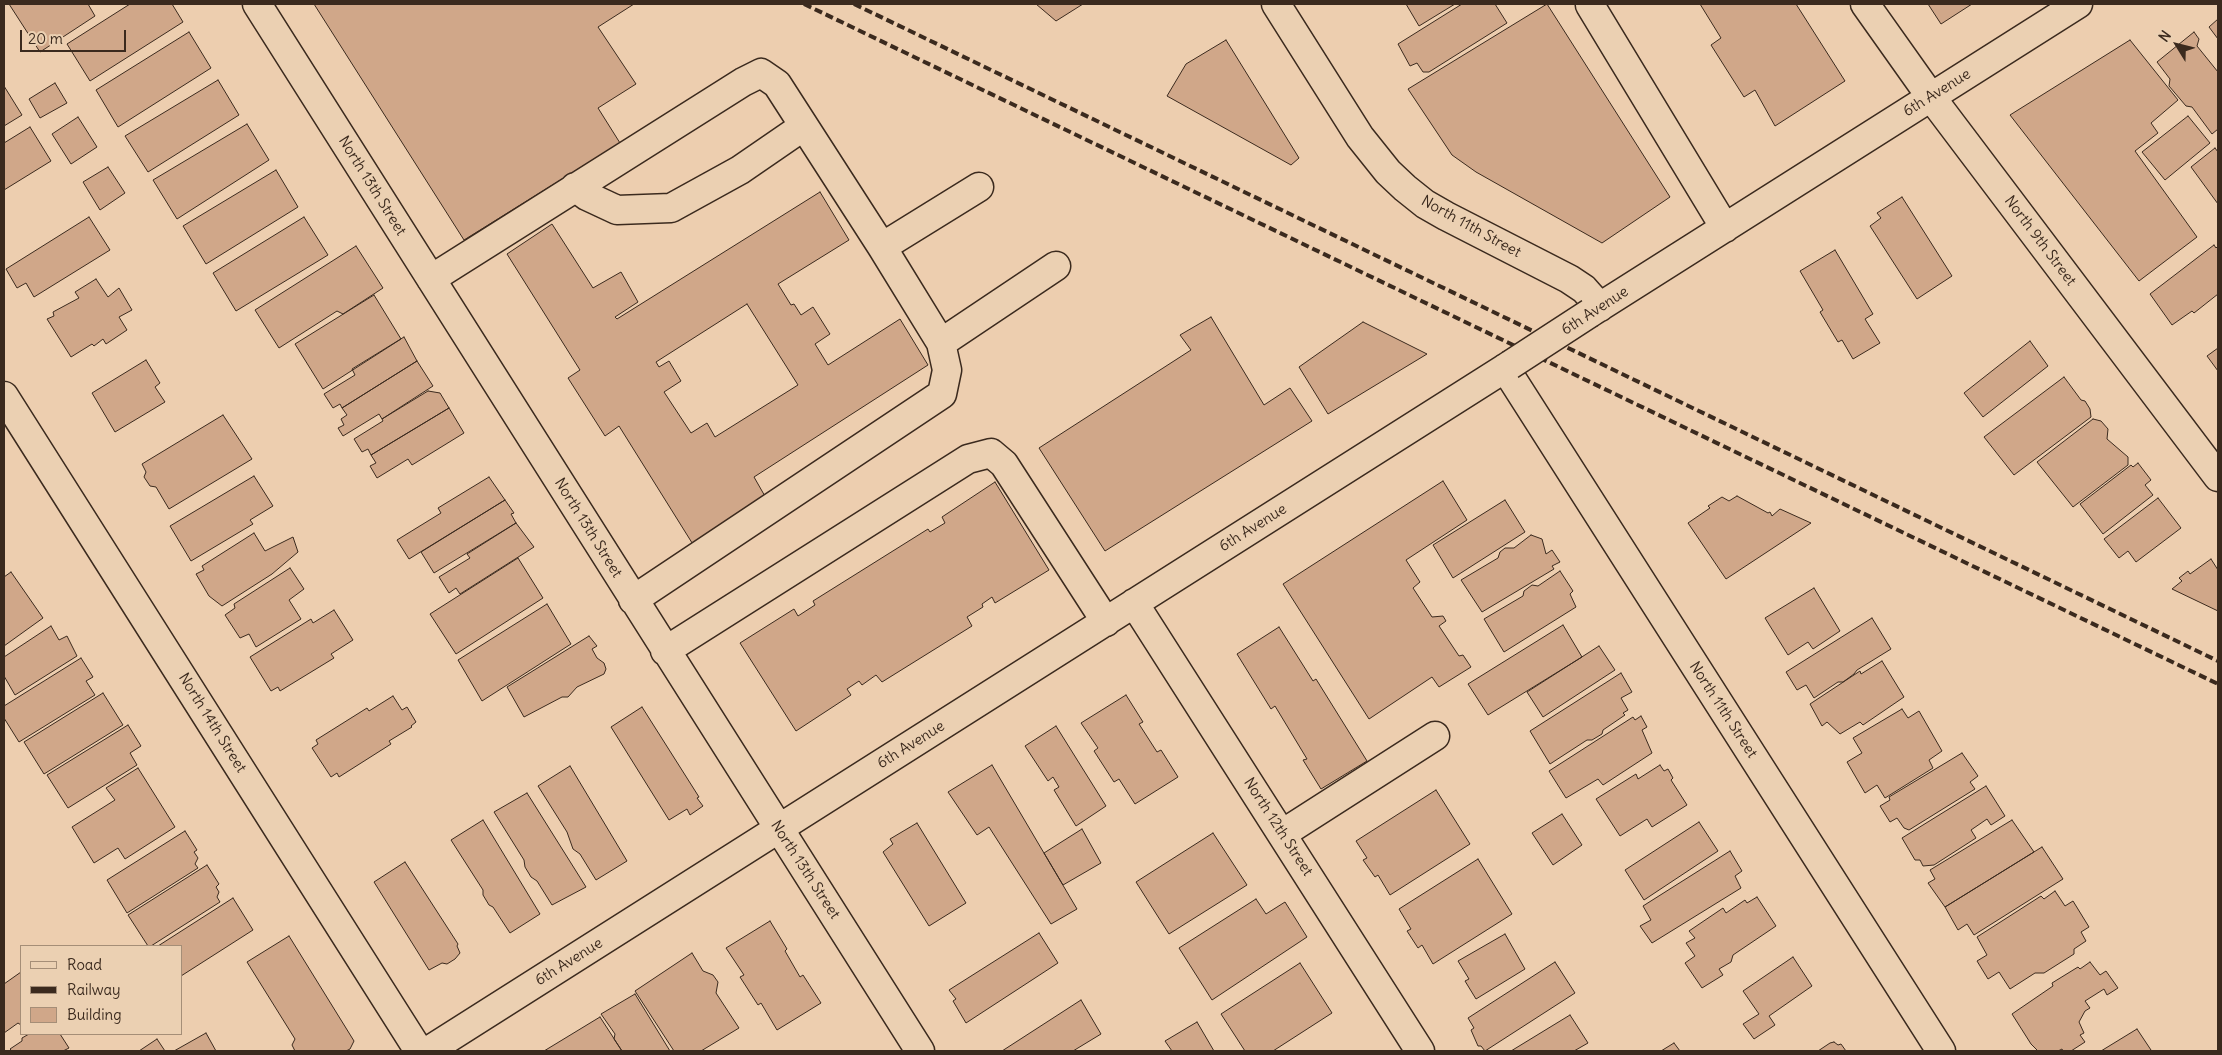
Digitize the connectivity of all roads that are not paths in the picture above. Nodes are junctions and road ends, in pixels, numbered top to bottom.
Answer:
1 (257, 4) edge
2 (1276, 4) edge
3 (1865, 4) edge
4 (2078, 4) edge
5 (1590, 5) dead end
6 (1931, 97) junction
7 (804, 126) junction
8 (980, 186) dead end
9 (575, 187) junction
10 (1725, 228) junction
11 (882, 247) junction
12 (1056, 266) dead end
13 (431, 279) junction
14 (1595, 310) junction
15 (941, 343) junction
16 (1508, 366) junction
17 (4, 396) edge
18 (2218, 477) edge
19 (633, 600) junction
20 (1134, 603) junction
21 (1106, 622) junction
22 (666, 651) junction
23 (1435, 736) dead end
24 (778, 829) junction
25 (1282, 834) junction
26 (419, 1051) edge
27 (428, 1051) edge
28 (920, 1051) edge
29 (1420, 1051) edge
30 (1941, 1051) edge

1 - 13 street, North 13th Street
2 - 14 street, North 11th Street
3 - 6 street, North 9th Street
4 - 6 street, 6th Avenue
5 - 10 street
6 - 10 street, 6th Avenue
6 - 18 street, North 9th Street
7 - 9 street
7 - 9 street
7 - 11 street
8 - 11 street
9 - 13 street
10 - 14 street, 6th Avenue
11 - 15 street
12 - 15 street
13 - 19 street, North 13th Street
14 - 16 street, 6th Avenue, bridge
15 - 19 street
16 - 20 street, 6th Avenue
16 - 30 street, North 11th Street
17 - 26 street, North 14th Street
19 - 22 street, North 13th Street
20 - 21 street, 6th Avenue
20 - 25 street, North 12th Street
21 - 22 street
21 - 24 street, 6th Avenue
22 - 24 street, North 13th Street
23 - 25 street
24 - 27 street, 6th Avenue
24 - 28 street, North 13th Street
25 - 29 street, North 12th Street

